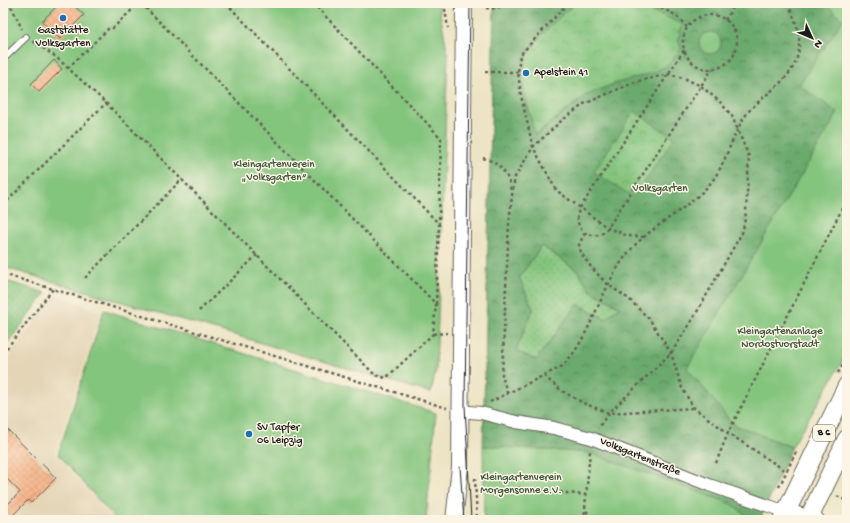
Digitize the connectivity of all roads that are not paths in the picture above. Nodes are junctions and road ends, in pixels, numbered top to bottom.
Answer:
1 (464, 3) edge
2 (26, 37) road end
3 (3, 59) edge
4 (847, 386) edge
5 (466, 411) junction
6 (847, 439) edge
7 (784, 516) edge
8 (811, 519) edge
9 (454, 520) edge

1 - 5 main road
2 - 3 lane
4 - 7 main road, B 6
5 - 7 street, Volksgartenstraße
5 - 9 main road
6 - 8 main road, B 6
7 - 8 main road, Volksgartenstraße

